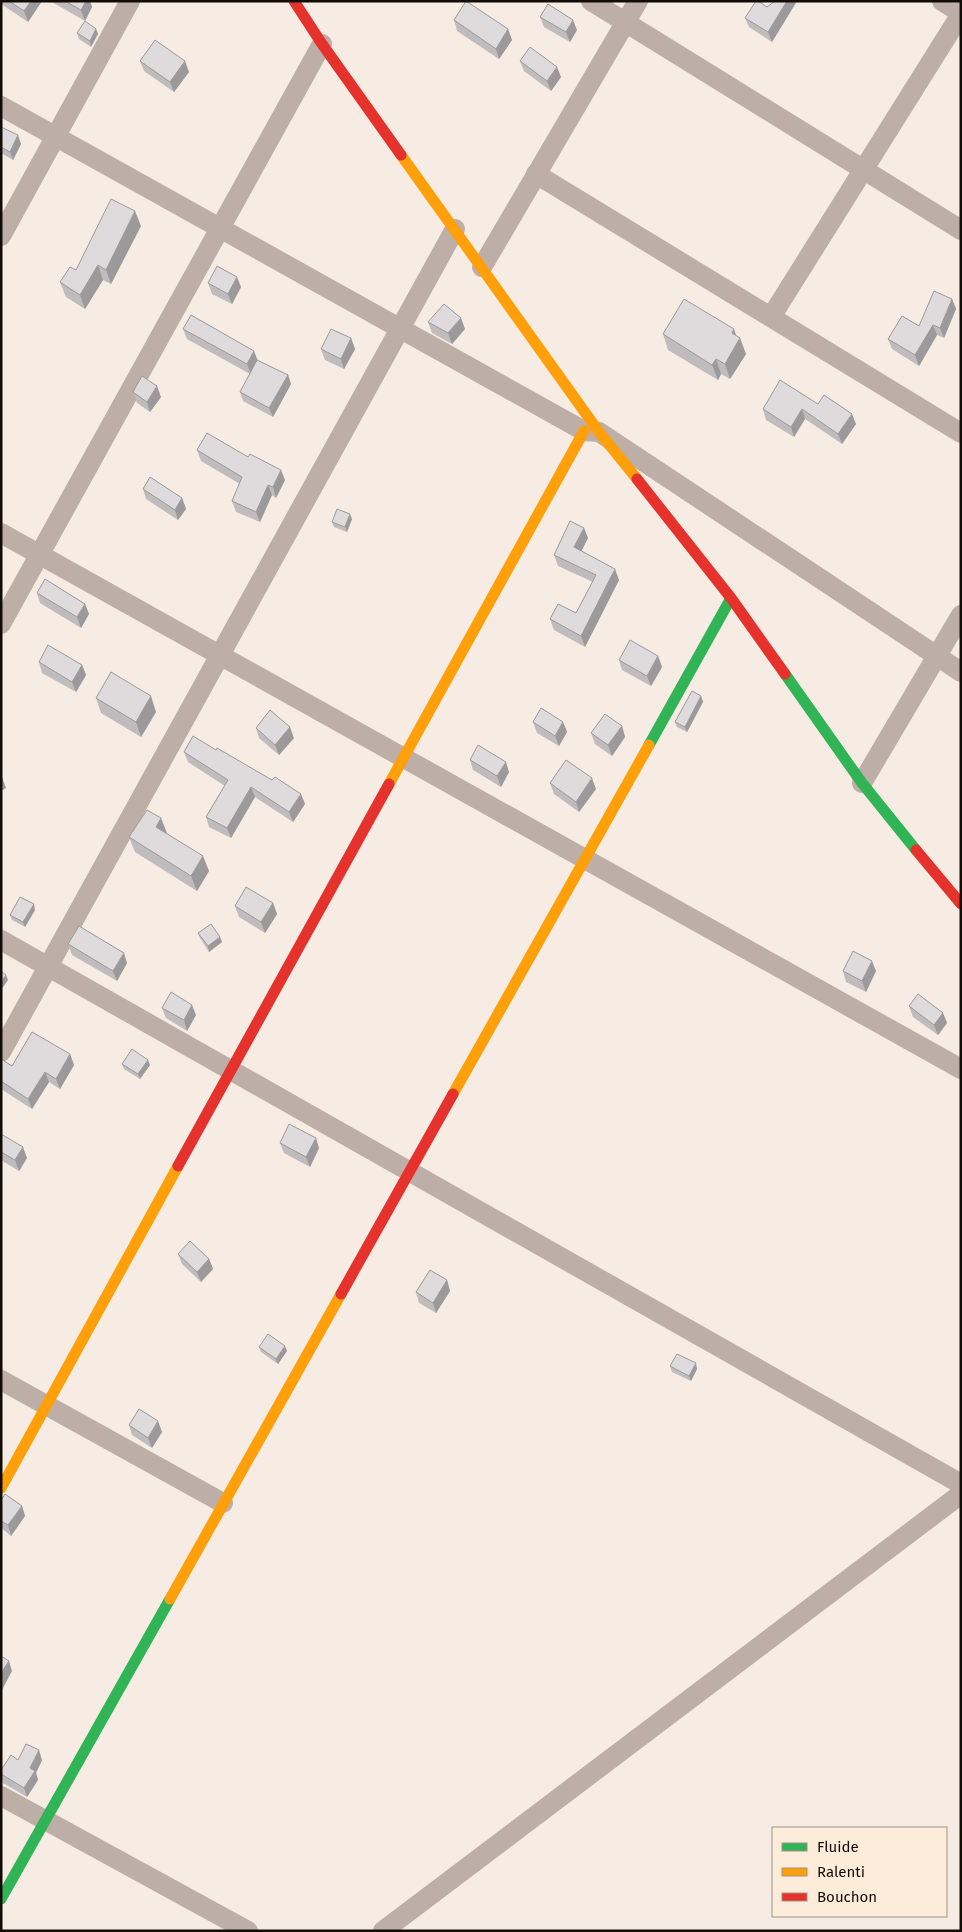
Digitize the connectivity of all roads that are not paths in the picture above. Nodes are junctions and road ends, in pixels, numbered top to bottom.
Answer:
1 (130, 1) edge
2 (591, 1) edge
3 (638, 1) edge
4 (942, 1) edge
5 (295, 2) edge
6 (961, 13) edge
7 (625, 22) junction
8 (322, 44) junction
9 (1, 106) edge
10 (56, 136) junction
11 (864, 170) junction
12 (536, 174) junction
13 (220, 228) junction
14 (455, 229) junction
15 (961, 230) edge
16 (1, 236) edge
17 (482, 267) junction
18 (771, 318) junction
19 (400, 328) junction
20 (591, 432) junction
21 (961, 433) edge
22 (1, 534) edge
23 (40, 555) junction
24 (731, 598) junction
25 (961, 615) edge
26 (1, 624) edge
27 (220, 656) junction
28 (937, 656) junction
29 (961, 672) edge
30 (404, 758) junction
31 (862, 783) junction
32 (585, 859) junction
33 (961, 904) edge
34 (1, 940) edge
35 (48, 967) junction
36 (1, 1052) edge
37 (961, 1069) edge
38 (231, 1071) junction
39 (409, 1172) junction
40 (1, 1380) edge
41 (47, 1406) junction
42 (961, 1484) edge
43 (1, 1488) edge
44 (961, 1494) edge
45 (223, 1503) junction
46 (1, 1796) edge
47 (45, 1820) junction
48 (1, 1898) edge
49 (248, 1931) edge
50 (383, 1931) edge

1 - 10 street
2 - 7 street
3 - 7 street
4 - 6 street
5 - 8 street
6 - 11 street
7 - 11 street
7 - 12 street
8 - 13 street
8 - 14 street
9 - 10 street
10 - 13 street
10 - 16 street
11 - 15 street
11 - 18 street
12 - 17 street
12 - 18 street
13 - 19 street
13 - 23 street
14 - 17 street
14 - 19 street
17 - 20 street
18 - 21 street
19 - 20 street
19 - 27 street
20 - 24 street
20 - 28 street
20 - 30 street
22 - 23 street
23 - 26 street
23 - 27 street
24 - 31 street
24 - 32 street
25 - 28 street
27 - 30 street
27 - 35 street
28 - 29 street
28 - 31 street
30 - 32 street
30 - 38 street
31 - 33 street
32 - 37 street
32 - 39 street
34 - 35 street
35 - 36 street
35 - 38 street
38 - 39 street
38 - 41 street
39 - 42 street
39 - 45 street
40 - 41 street
41 - 43 street
41 - 45 street
44 - 50 street
45 - 47 street
46 - 47 street
47 - 48 street
47 - 49 street

